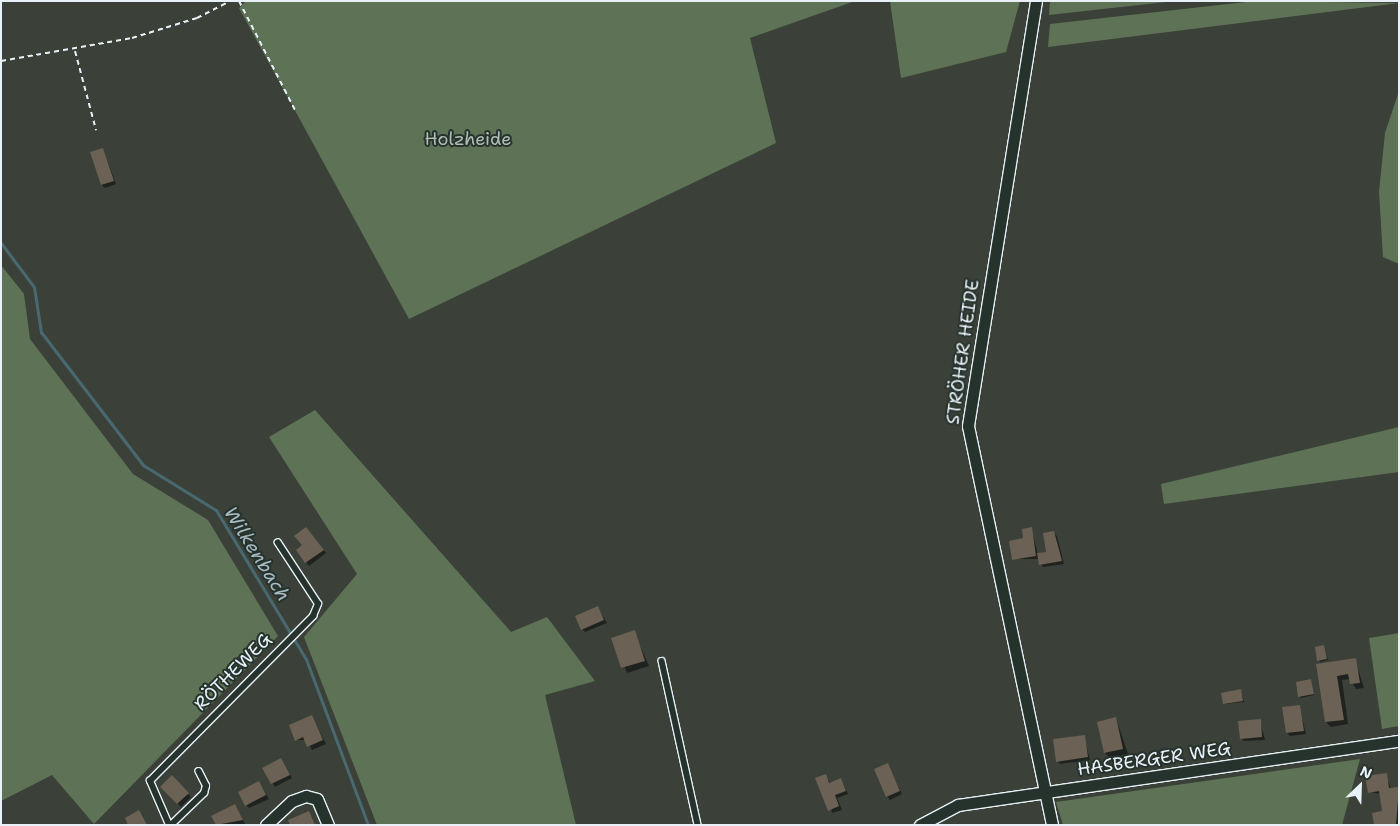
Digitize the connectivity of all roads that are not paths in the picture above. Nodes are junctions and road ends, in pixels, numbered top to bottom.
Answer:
1 (1036, 1) edge
2 (278, 543) dead end
3 (662, 661) dead end
4 (1399, 741) edge
5 (199, 772) dead end
6 (1043, 793) junction
7 (170, 825) edge
8 (266, 825) edge
9 (328, 825) edge
10 (698, 825) edge
11 (920, 825) edge
12 (1052, 825) edge

1 - 6 street, STRÖHER HEIDE
2 - 7 lane, RÖTHEWEG
3 - 10 lane
4 - 6 street, HASBERGER WEG
5 - 7 lane
6 - 11 street, HASBERGER WEG
6 - 12 street, STRÖHER HEIDE
8 - 9 street

